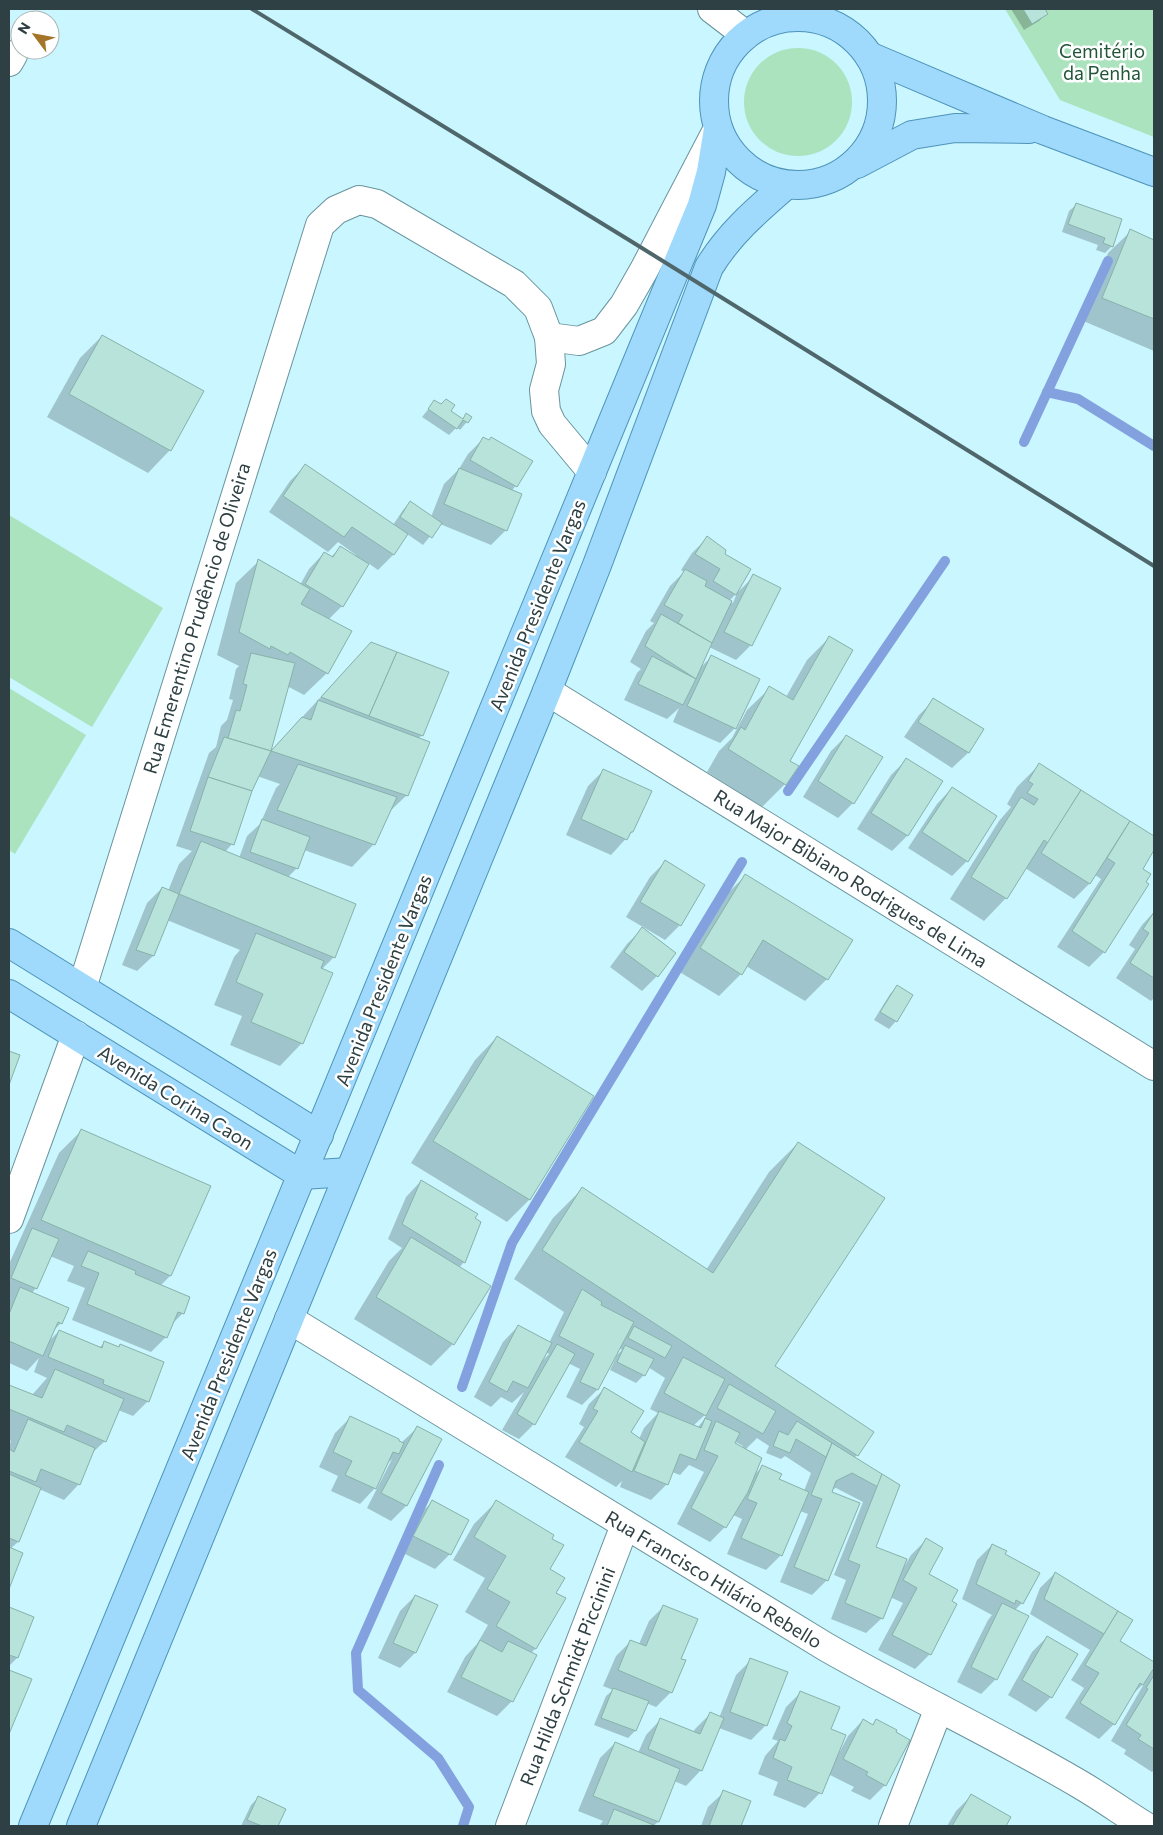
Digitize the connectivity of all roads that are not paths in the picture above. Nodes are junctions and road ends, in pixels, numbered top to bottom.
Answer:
1 (712, 9) edge
2 (779, 14) edge
3 (844, 20) edge
4 (746, 35) junction
5 (869, 56) junction
6 (718, 129) junction
7 (1043, 130) junction
8 (851, 167) junction
9 (1154, 172) edge
10 (786, 185) junction
11 (549, 337) junction
12 (592, 472) junction
13 (547, 691) junction
14 (9, 943) edge
15 (82, 988) junction
16 (9, 994) edge
17 (76, 1035) junction
18 (1154, 1066) edge
19 (319, 1135) junction
20 (349, 1172) junction
21 (302, 1175) junction
22 (9, 1220) edge
23 (290, 1319) junction
24 (625, 1525) junction
25 (939, 1708) junction
26 (34, 1826) edge
27 (81, 1826) edge
28 (510, 1826) edge
29 (893, 1826) edge
30 (1145, 1826) edge

1 - 4 street
2 - 3 main road
2 - 4 main road
3 - 5 main road
4 - 6 main road
5 - 7 main road
5 - 8 main road
6 - 10 main road
6 - 11 street
6 - 12 main road, Avenida Presidente Vargas
7 - 8 main road
7 - 9 main road
8 - 10 main road
10 - 13 main road, Avenida Presidente Vargas
11 - 12 street, Rua Emerentino Prudêncio de Oliveira
11 - 15 street, Rua Emerentino Prudêncio de Oliveira
12 - 19 main road, Avenida Presidente Vargas
13 - 18 street, Rua Major Bibiano Rodrigues de Lima
13 - 20 main road, Avenida Presidente Vargas
14 - 15 main road
15 - 19 main road
16 - 17 main road, Avenida Corina Caon
17 - 21 main road, Avenida Corina Caon
17 - 22 street
19 - 21 main road, Avenida Presidente Vargas
20 - 21 main road
20 - 23 main road, Avenida Presidente Vargas
21 - 26 main road, Avenida Presidente Vargas
23 - 24 street, Rua Francisco Hilário Rebello
23 - 27 main road, Avenida Presidente Vargas
24 - 25 street, Rua Francisco Hilário Rebello
24 - 28 street, Rua Hilda Schmidt Piccinini
25 - 29 street
25 - 30 street, Rua Francisco Hilário Rebello

